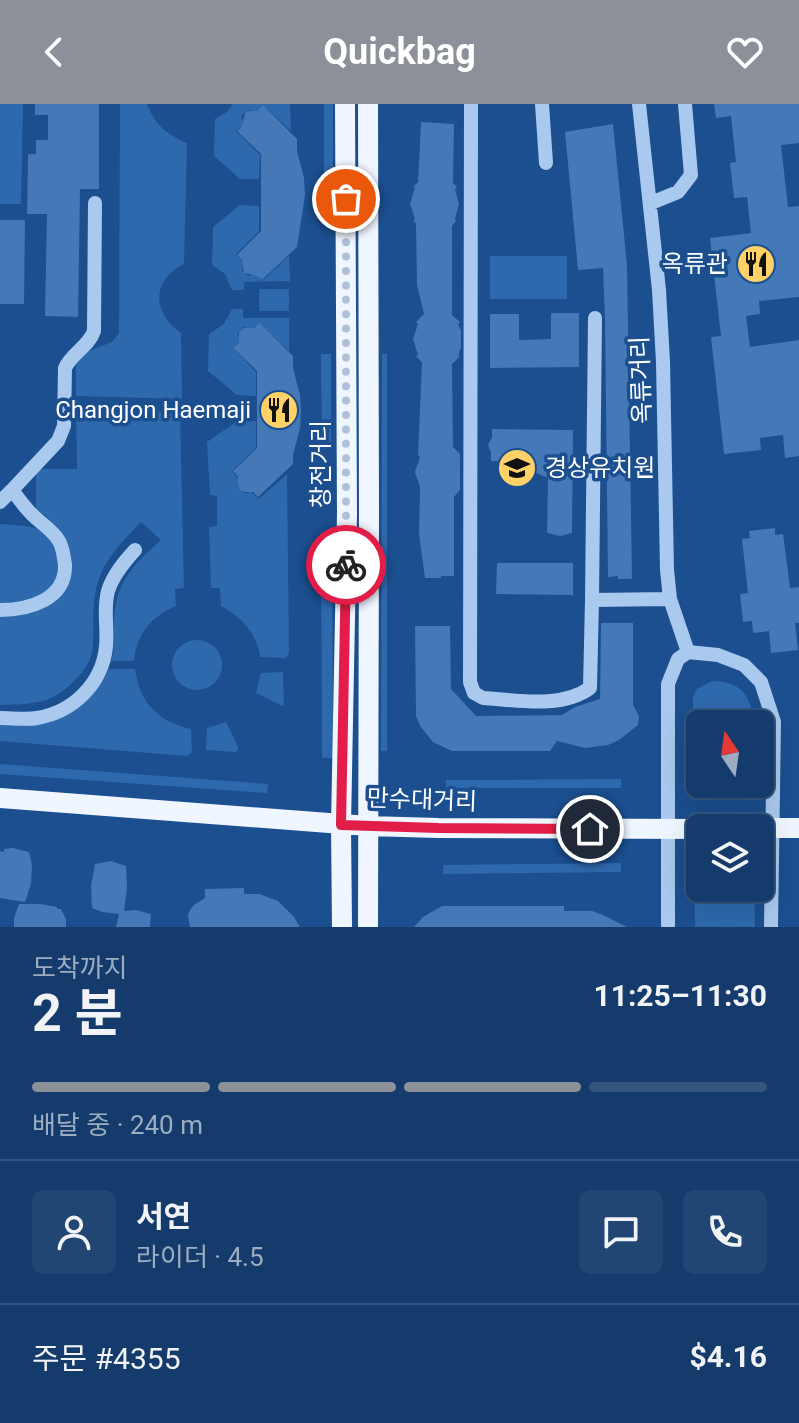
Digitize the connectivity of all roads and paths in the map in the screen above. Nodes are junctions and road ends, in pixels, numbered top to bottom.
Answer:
1 (345, 104) edge
2 (368, 104) edge
3 (471, 104) edge
4 (542, 104) edge
5 (639, 104) edge
6 (685, 104) edge
7 (546, 163) dead end
8 (95, 203) dead end
9 (651, 203) junction
10 (595, 318) dead end
11 (12, 490) junction
12 (0, 502) edge
13 (135, 550) dead end
14 (670, 599) junction
15 (592, 600) junction
16 (0, 610) edge
17 (688, 652) junction
18 (0, 718) edge
19 (0, 798) edge
20 (341, 825) junction
21 (368, 826) junction
22 (668, 828) junction
23 (774, 828) edge
24 (799, 828) edge
25 (686, 829) edge
26 (342, 927) edge
27 (368, 927) edge
28 (668, 927) edge
29 (771, 927) edge

1 - 20 main road, 창전거리
2 - 21 main road, 창전거리
3 - 15 street
4 - 7 street
5 - 9 street, 옥류거리
6 - 9 street
8 - 11 street
9 - 14 street, 옥류거리
10 - 15 street
11 - 12 street
11 - 16 street
13 - 18 street
14 - 15 street
14 - 17 street, 옥류거리
17 - 22 street
17 - 29 street
19 - 20 main road, 만수대거리
20 - 21 main road, 만수대거리
20 - 26 main road, 창전거리
21 - 22 main road, 만수대거리
21 - 27 main road, 창전거리
22 - 25 main road, 만수대거리
22 - 28 street
23 - 24 main road

